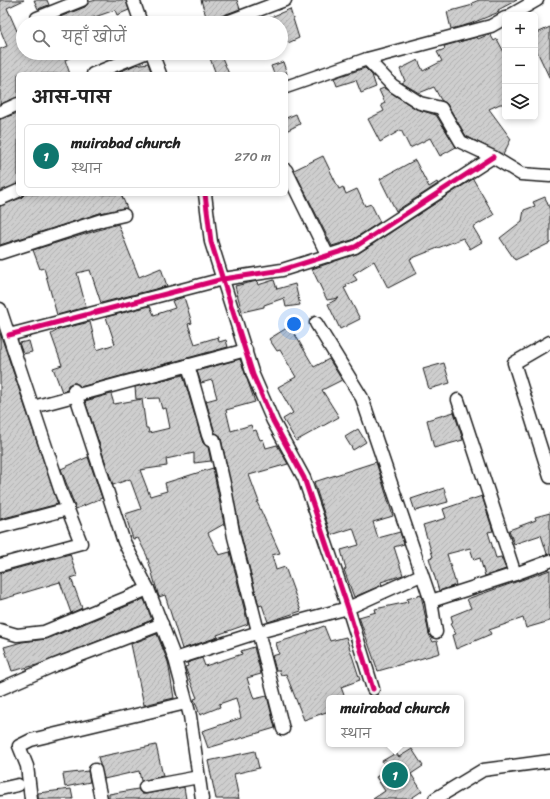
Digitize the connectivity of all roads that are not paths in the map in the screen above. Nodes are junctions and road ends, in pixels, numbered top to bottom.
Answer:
1 (82, 0) edge
2 (133, 0) edge
3 (285, 0) edge
4 (537, 0) edge
5 (516, 12) edge
6 (42, 16) edge
7 (139, 16) edge
8 (243, 16) edge
9 (502, 20) edge
10 (367, 59) junction
11 (128, 60) edge
12 (155, 60) edge
13 (98, 72) edge
14 (159, 72) edge
15 (288, 86) edge
16 (16, 105) edge
17 (0, 112) edge
18 (493, 157) junction
19 (288, 174) edge
20 (550, 176) edge
21 (16, 192) edge
22 (205, 196) edge
23 (0, 199) edge
24 (124, 215) dead end
25 (0, 253) edge
26 (328, 256) junction
27 (223, 279) junction
28 (0, 310) edge
29 (316, 323) dead end
30 (9, 335) junction
31 (550, 342) edge
32 (246, 350) junction
33 (188, 365) junction
34 (74, 392) junction
35 (458, 400) dead end
36 (34, 407) junction
37 (550, 477) edge
38 (68, 509) junction
39 (0, 527) edge
40 (550, 561) edge
41 (0, 565) edge
42 (515, 574) junction
43 (421, 575) junction
44 (148, 589) junction
45 (431, 601) junction
46 (348, 608) junction
47 (162, 624) junction
48 (0, 630) edge
49 (259, 632) junction
50 (436, 632) dead end
51 (175, 659) junction
52 (0, 689) edge
53 (374, 689) dead end
54 (186, 703) junction
55 (283, 729) dead end
56 (550, 761) edge
57 (95, 770) dead end
58 (199, 777) junction
59 (18, 785) dead end
60 (145, 787) dead end
61 (0, 789) edge
62 (31, 799) edge
63 (101, 799) edge
64 (202, 799) edge
65 (435, 799) edge

1 - 6 street
2 - 7 street
3 - 8 street
4 - 5 street
9 - 10 street
10 - 15 street
10 - 18 street
11 - 13 street
12 - 14 street
16 - 17 street
18 - 20 street
18 - 26 street
19 - 26 street
21 - 23 street
22 - 27 street
24 - 25 street
26 - 27 street
27 - 30 street
27 - 32 street
28 - 30 street
29 - 43 street
30 - 36 street
31 - 37 street
32 - 33 street
32 - 46 street
33 - 34 street
33 - 49 street
34 - 36 street
34 - 44 street
35 - 42 street
36 - 38 street
38 - 39 street
38 - 41 street
40 - 42 street
42 - 45 street
43 - 45 street
43 - 46 street
44 - 47 street
44 - 48 street
45 - 50 street
46 - 49 street
46 - 53 street
47 - 51 street
47 - 52 street
49 - 51 street
49 - 55 street
51 - 54 street
54 - 58 street
54 - 62 street
56 - 65 street
57 - 63 street
58 - 60 street
58 - 64 street
59 - 61 street

